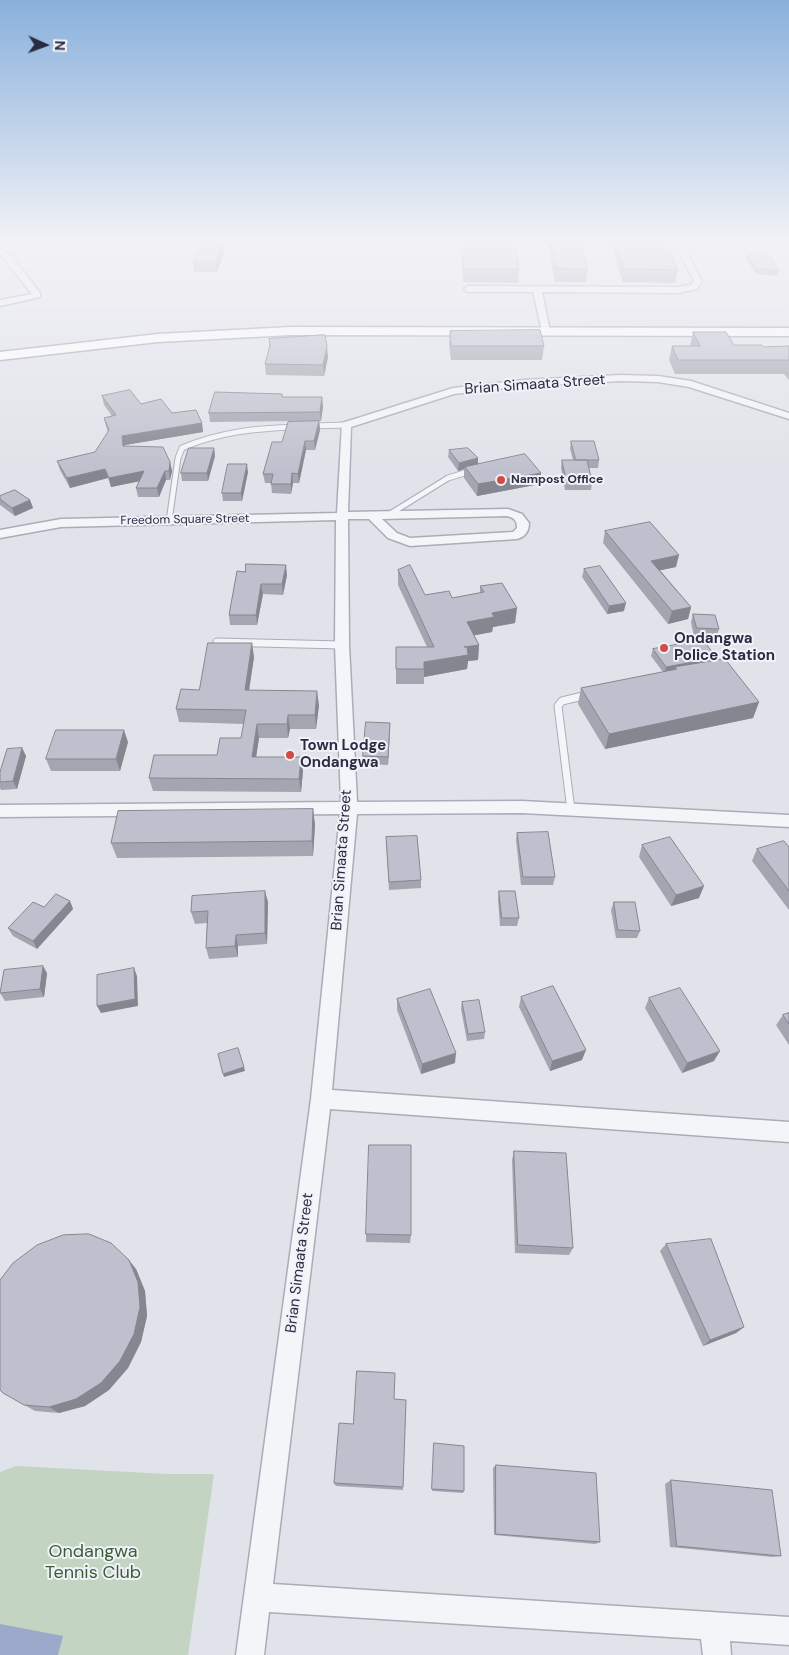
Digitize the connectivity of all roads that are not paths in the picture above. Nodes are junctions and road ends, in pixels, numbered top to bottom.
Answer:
1 (543, 319) edge
2 (789, 324) edge
3 (545, 327) junction
4 (789, 332) edge
5 (0, 347) edge
6 (0, 356) edge
7 (789, 416) edge
8 (346, 425) junction
9 (477, 469) edge
10 (390, 514) junction
11 (343, 515) junction
12 (372, 515) junction
13 (169, 521) junction
14 (0, 534) edge
15 (217, 642) edge
16 (342, 645) junction
17 (597, 693) edge
18 (348, 809) junction
19 (571, 810) junction
20 (0, 811) edge
21 (789, 821) edge
22 (321, 1099) junction
23 (789, 1132) edge
24 (257, 1597) junction
25 (714, 1627) junction
26 (789, 1631) edge
27 (250, 1655) edge
28 (717, 1655) edge

1 - 3 street
2 - 3 main road
3 - 4 main road
3 - 5 main road
3 - 6 main road
7 - 8 street, Brian Simaata Street
8 - 11 street, Brian Simaata Street
8 - 13 lane
9 - 10 lane
10 - 12 street, Freedom Square Street
10 - 12 street, Freedom Square Street
11 - 12 street, Freedom Square Street
11 - 13 street, Freedom Square Street
11 - 16 street, Brian Simaata Street
13 - 14 street, Freedom Square Street
15 - 16 lane
16 - 18 street, Brian Simaata Street
17 - 19 lane
18 - 19 street
18 - 20 street
18 - 22 street, Brian Simaata Street
19 - 21 street
22 - 23 street
22 - 24 street, Brian Simaata Street
24 - 25 street
24 - 27 street, Brian Simaata Street
25 - 26 street
25 - 28 street

